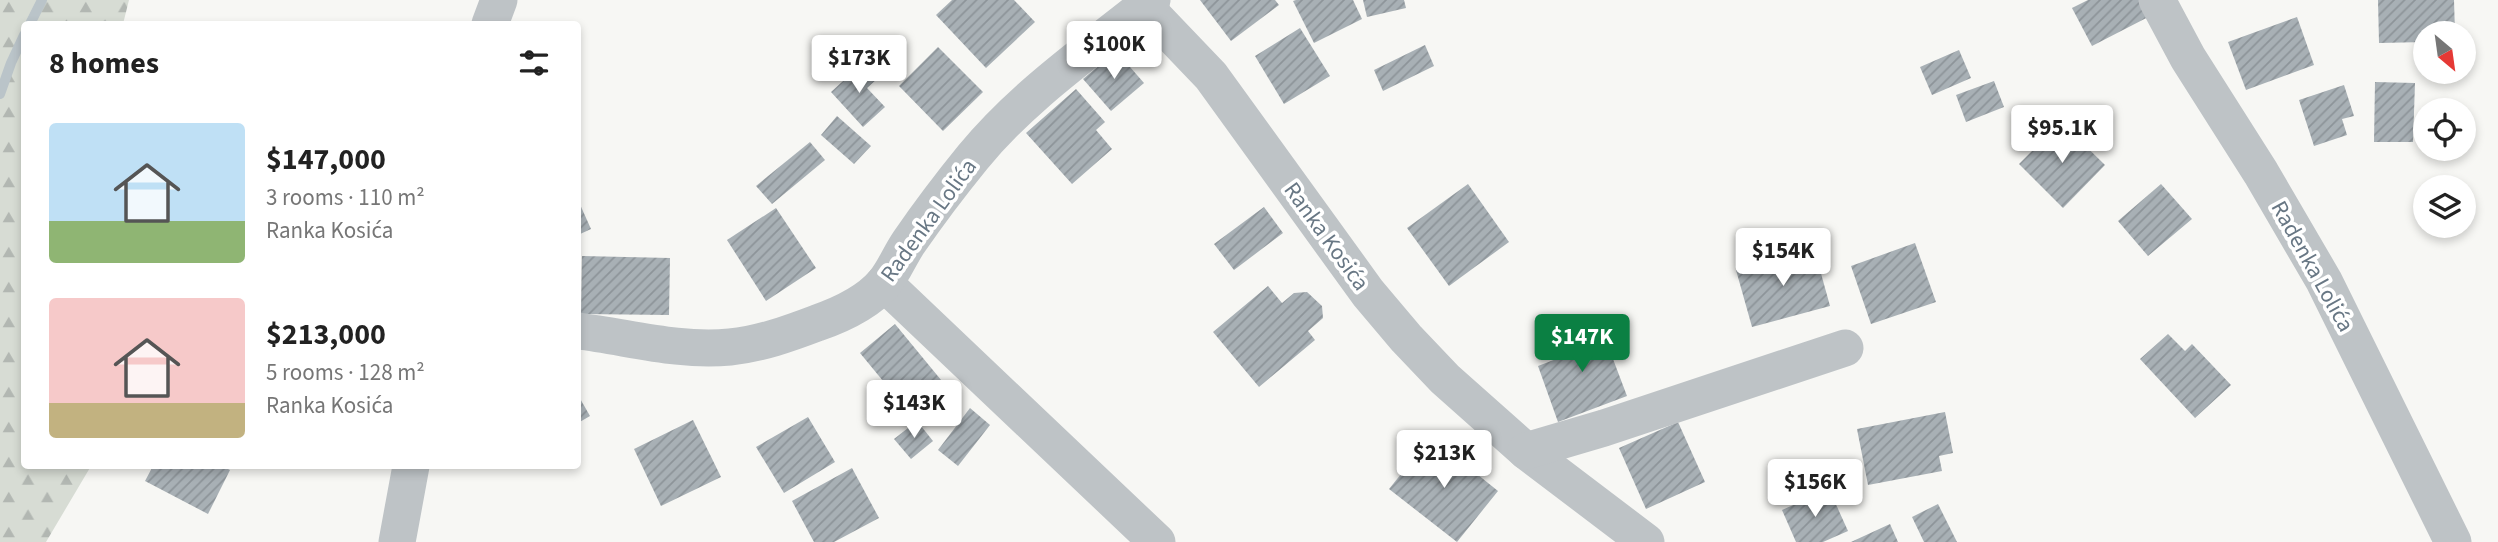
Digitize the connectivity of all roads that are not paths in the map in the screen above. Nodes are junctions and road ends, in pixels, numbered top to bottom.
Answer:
1 (499, 0) edge
2 (2157, 0) edge
3 (1148, 3) edge
4 (491, 21) edge
5 (884, 283) junction
6 (581, 332) edge
7 (1844, 348) dead end
8 (1526, 451) junction
9 (410, 469) edge
10 (397, 542) edge
11 (1157, 542) edge
12 (1646, 542) edge
13 (2453, 542) edge

1 - 4 street
2 - 13 street, Radenka Lolića
3 - 5 street, Radenka Lolića
3 - 8 street, Ranka Kosića
5 - 6 street, Radenka Lolića
5 - 11 street
7 - 8 street
8 - 12 street, Ranka Kosića
9 - 10 street

